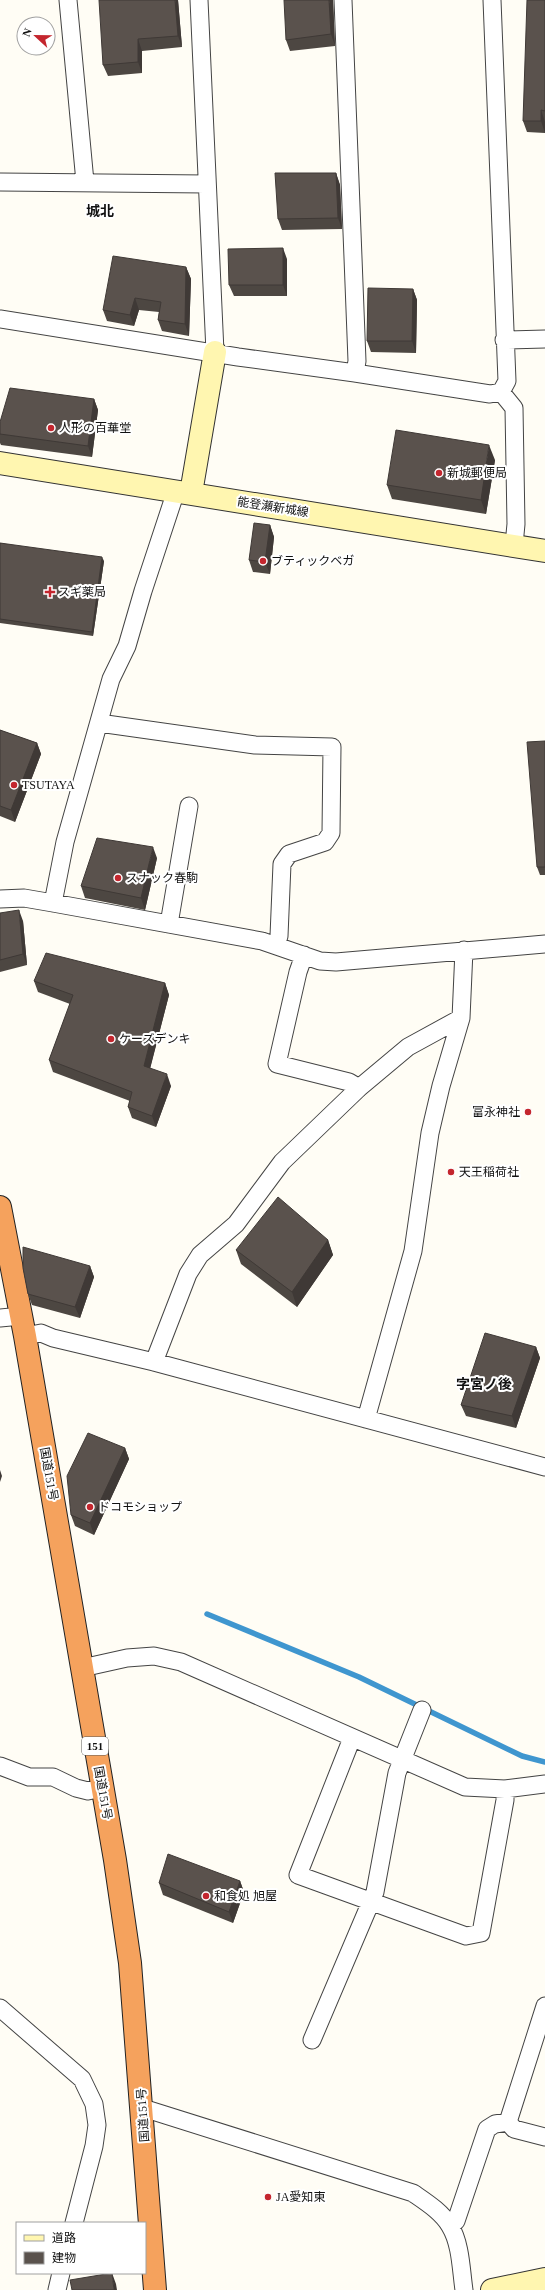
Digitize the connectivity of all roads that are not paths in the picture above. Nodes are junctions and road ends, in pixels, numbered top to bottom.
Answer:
1 (68, 0) edge
2 (199, 0) edge
3 (343, 0) edge
4 (492, 0) edge
5 (0, 182) edge
6 (85, 182) junction
7 (206, 184) junction
8 (0, 319) edge
9 (545, 339) edge
10 (504, 340) junction
11 (214, 352) junction
12 (355, 373) junction
13 (501, 392) junction
14 (0, 463) edge
15 (184, 492) junction
16 (514, 545) junction
17 (545, 551) edge
18 (99, 723) junction
19 (189, 806) dead end
20 (0, 898) edge
21 (53, 903) junction
22 (169, 924) junction
23 (545, 944) edge
24 (276, 945) junction
25 (464, 950) junction
26 (304, 955) junction
27 (461, 1018) junction
28 (359, 1088) junction
29 (0, 1207) edge
30 (15, 1323) edge
31 (154, 1362) junction
32 (366, 1419) junction
33 (545, 1467) edge
34 (82, 1668) junction
35 (422, 1710) dead end
36 (352, 1738) junction
37 (402, 1760) junction
38 (0, 1766) edge
39 (545, 1784) edge
40 (102, 1788) junction
41 (505, 1789) junction
42 (372, 1901) junction
43 (545, 2006) edge
44 (0, 2008) edge
45 (312, 2040) dead end
46 (143, 2108) junction
47 (508, 2122) junction
48 (545, 2137) edge
49 (74, 2222) edge
50 (450, 2226) junction
51 (61, 2274) edge
52 (545, 2279) edge
53 (57, 2290) edge
54 (155, 2290) edge
55 (464, 2290) edge
56 (492, 2290) edge

1 - 6 street
2 - 7 street
3 - 12 street
4 - 10 street
5 - 6 street
6 - 7 street
7 - 11 street
8 - 11 street
9 - 10 street
10 - 13 street
11 - 12 street
11 - 15 main road
12 - 13 street
13 - 16 street
14 - 15 main road, 能登瀬新城線
15 - 16 main road, 能登瀬新城線
15 - 18 street
16 - 17 main road, 能登瀬新城線
18 - 21 street
18 - 24 street
19 - 22 street
20 - 21 street
21 - 22 street
22 - 24 street
23 - 25 street
24 - 26 street
25 - 26 street
25 - 27 street
26 - 28 street
27 - 28 street
27 - 32 street
28 - 31 street
29 - 30 highway, 国道151号 / 151
30 - 31 street
30 - 34 highway, 国道151号 / 151
31 - 32 street
32 - 33 street
34 - 36 street
34 - 40 highway, 国道151号 / 151
35 - 37 street
36 - 37 street
36 - 42 street
37 - 41 street
37 - 42 street
38 - 40 street
39 - 41 street
40 - 46 highway, 国道151号 / 151
41 - 42 street
42 - 45 street
43 - 47 street
44 - 49 street
46 - 50 street
46 - 54 highway, 国道151号 / 151
47 - 48 street
47 - 50 street
50 - 55 street
51 - 53 street
52 - 56 main road

